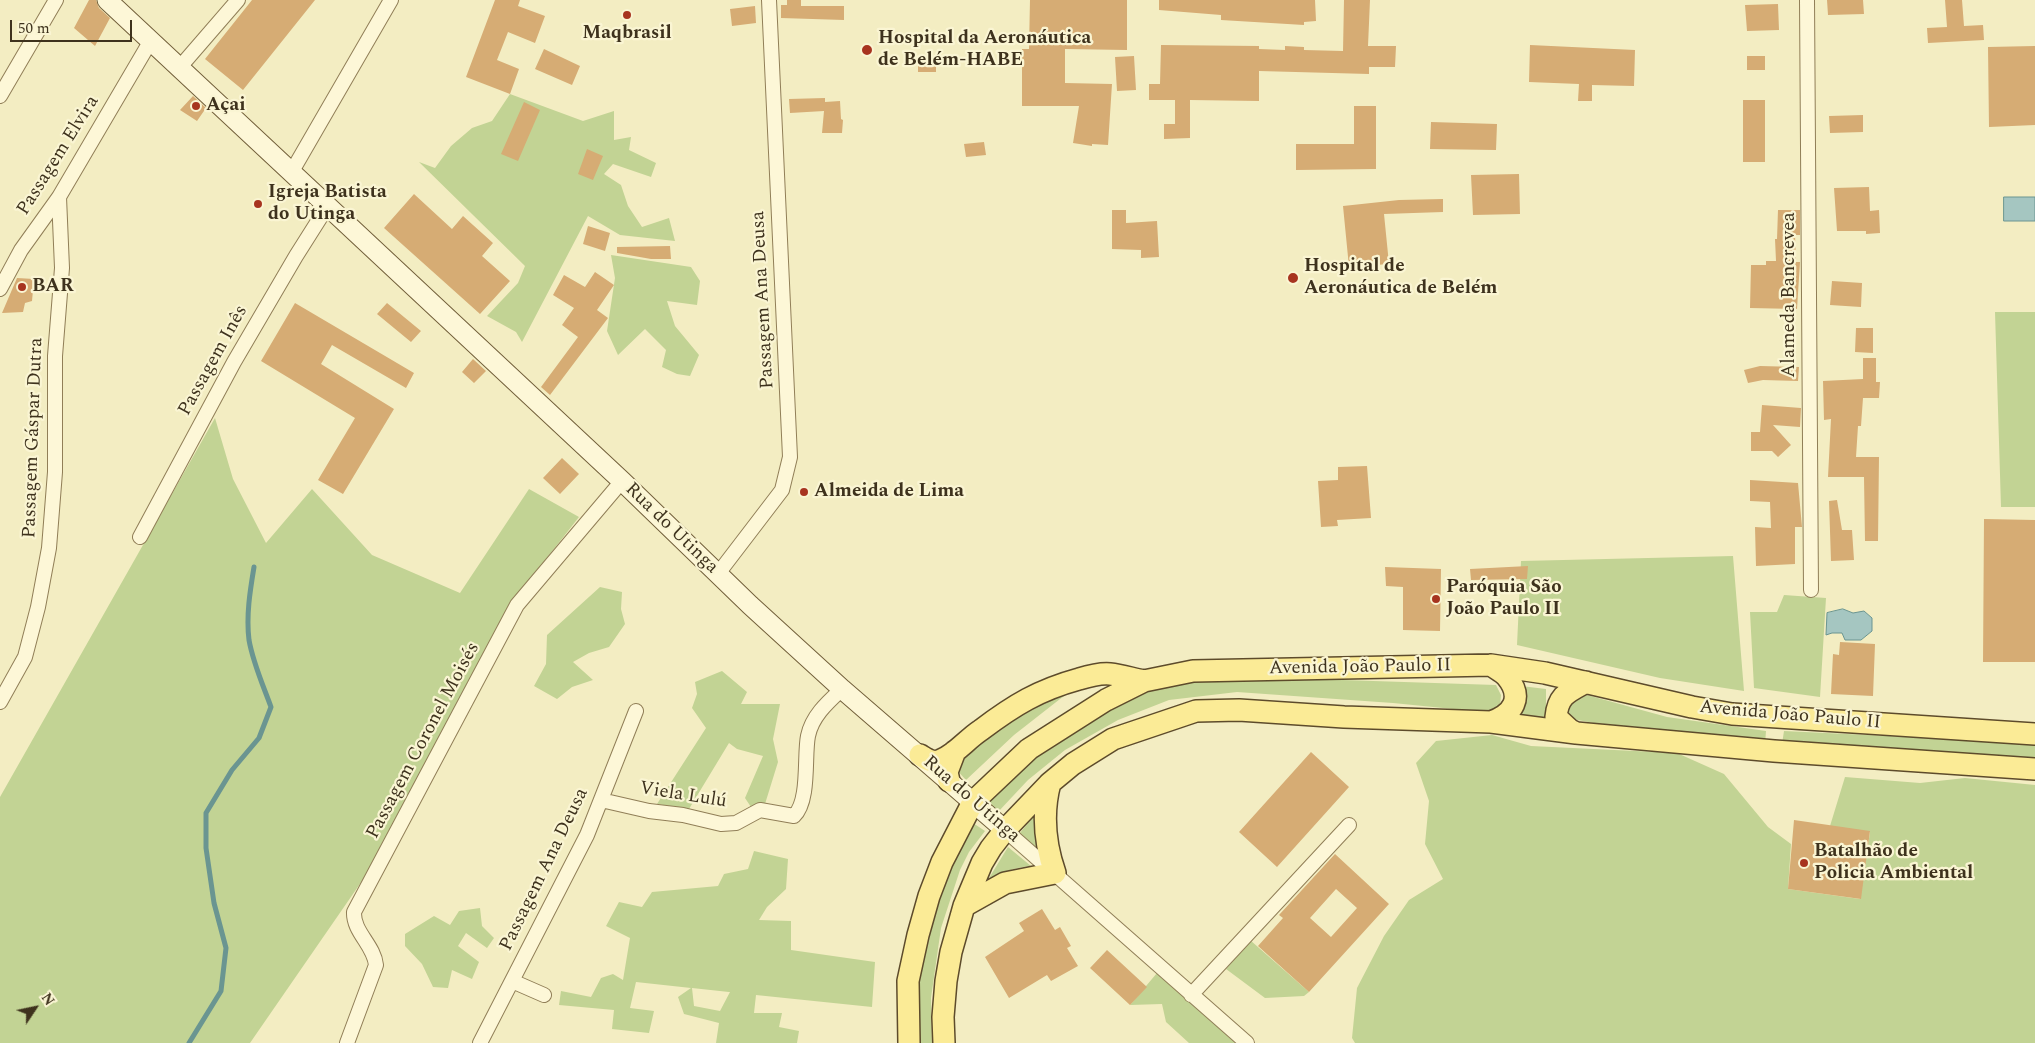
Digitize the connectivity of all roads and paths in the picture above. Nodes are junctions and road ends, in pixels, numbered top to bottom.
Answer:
1 (56, 0) edge
2 (107, 0) edge
3 (238, 0) edge
4 (391, 0) edge
5 (769, 0) edge
6 (1807, 0) edge
7 (150, 42) junction
8 (180, 67) junction
9 (0, 96) edge
10 (291, 173) junction
11 (59, 196) junction
12 (327, 206) junction
13 (5, 269) edge
14 (0, 289) edge
15 (622, 481) junction
16 (140, 537) dead end
17 (718, 575) junction
18 (1811, 590) dead end
19 (1491, 665) junction
20 (1144, 681) junction
21 (1586, 682) junction
22 (842, 689) junction
23 (0, 702) edge
24 (636, 710) dead end
25 (1490, 722) junction
26 (1576, 733) junction
27 (2035, 734) edge
28 (955, 751) junction
29 (920, 755) junction
30 (2035, 770) edge
31 (949, 781) junction
32 (1050, 783) junction
33 (601, 800) junction
34 (973, 802) junction
35 (1349, 825) dead end
36 (1005, 830) junction
37 (1055, 874) junction
38 (964, 906) junction
39 (512, 980) junction
40 (544, 995) dead end
41 (1191, 995) junction
42 (347, 1043) edge
43 (480, 1043) edge
44 (909, 1043) edge
45 (944, 1043) edge
46 (1248, 1043) edge

1 - 9 street
2 - 7 street, Rua do Utinga
3 - 8 street
4 - 10 street
5 - 17 street, Passagem Ana Deusa
6 - 18 street, Alameda Bancrevea
7 - 8 street, Rua do Utinga
7 - 11 street, Passagem Elvira
8 - 10 street, Rua do Utinga
10 - 12 street, Rua do Utinga
11 - 13 street, Passagem Elvira
11 - 23 street, Passagem Gáspar Dutra
12 - 15 street, Rua do Utinga
12 - 16 street, Passagem Inês
13 - 14 street, Passagem Elvira
15 - 17 street, Rua do Utinga
15 - 42 street, Passagem Coronel Moisés
17 - 22 street, Rua do Utinga
19 - 20 main road, Avenida João Paulo II
19 - 21 main road, Avenida João Paulo II
19 - 25 main road
20 - 28 main road
20 - 34 main road, Avenida João Paulo II
21 - 26 main road
21 - 27 main road, Avenida João Paulo II
22 - 29 street, Rua do Utinga
22 - 33 street, Viela Lulú
24 - 33 street, Passagem Ana Deusa
25 - 26 main road, Avenida João Paulo II
25 - 32 main road, Avenida João Paulo II
26 - 30 main road, Avenida João Paulo II
28 - 29 main road
28 - 31 main road
29 - 31 street, Rua do Utinga
31 - 34 street, Rua do Utinga
32 - 36 main road, Avenida João Paulo II
32 - 37 main road
33 - 39 street, Passagem Ana Deusa
34 - 36 street, Rua do Utinga
34 - 44 main road, Avenida João Paulo II
35 - 41 street
36 - 37 street, Rua do Utinga
36 - 38 main road, Avenida João Paulo II
37 - 38 main road
37 - 41 street, Rua do Utinga
38 - 45 main road, Avenida João Paulo II
39 - 40 street
39 - 43 street, Passagem Ana Deusa
41 - 46 street, Rua do Utinga

